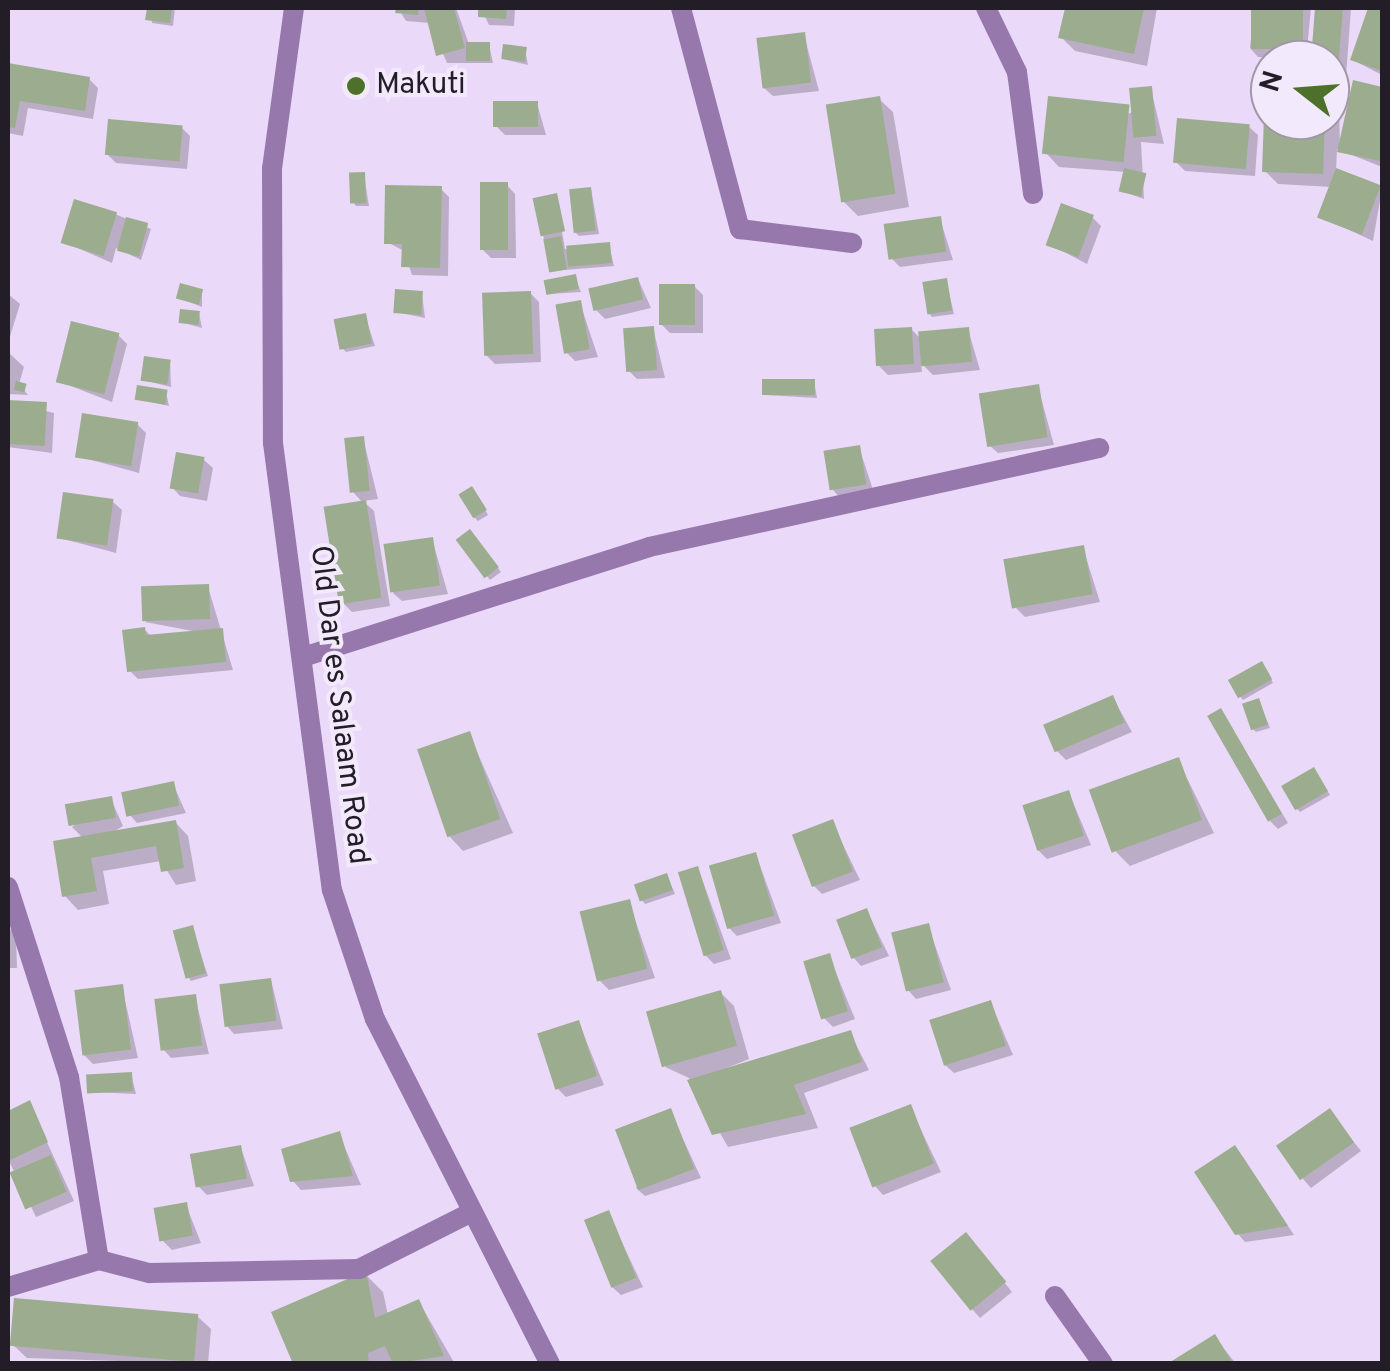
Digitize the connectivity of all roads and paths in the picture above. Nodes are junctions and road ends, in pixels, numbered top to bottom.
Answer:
1 (294, 8) edge
2 (681, 8) edge
3 (986, 8) edge
4 (1032, 194) dead end
5 (852, 243) dead end
6 (1100, 448) dead end
7 (304, 657) junction
8 (8, 886) edge
9 (470, 1213) junction
10 (99, 1260) junction
11 (8, 1287) edge
12 (1055, 1296) dead end
13 (550, 1364) edge
14 (1103, 1364) edge

1 - 7 street, Old Dar es Salaam Road
2 - 5 street
3 - 4 street
6 - 7 street
7 - 9 street, Old Dar es Salaam Road
8 - 10 street
9 - 10 street
9 - 13 street, Old Dar es Salaam Road
10 - 11 street
12 - 14 street

